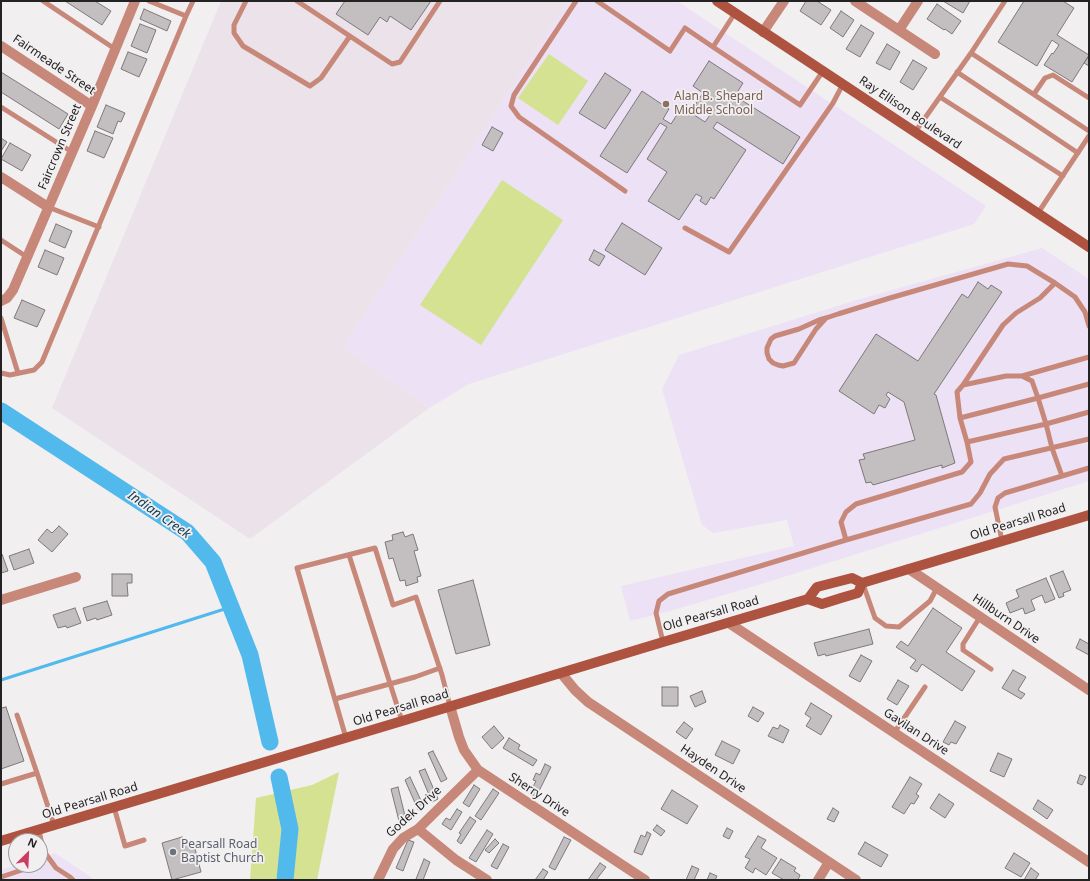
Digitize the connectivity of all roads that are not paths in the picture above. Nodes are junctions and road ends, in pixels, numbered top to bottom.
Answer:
1 (43, 1) edge
2 (135, 1) edge
3 (149, 1) edge
4 (193, 1) edge
5 (246, 1) edge
6 (297, 1) edge
7 (440, 1) edge
8 (576, 1) edge
9 (597, 1) edge
10 (717, 1) edge
11 (784, 1) edge
12 (855, 1) edge
13 (918, 1) edge
14 (1005, 1) edge
15 (735, 13) junction
16 (186, 16) junction
17 (899, 30) junction
18 (763, 32) junction
19 (350, 36) junction
20 (1, 46) edge
21 (713, 47) junction
22 (116, 49) junction
23 (971, 52) junction
24 (935, 54) dead end
25 (823, 71) junction
26 (958, 72) junction
27 (843, 84) junction
28 (1034, 94) junction
29 (940, 97) junction
30 (1089, 98) edge
31 (92, 106) junction
32 (1, 107) edge
33 (1089, 131) edge
34 (915, 132) junction
35 (1089, 136) edge
36 (72, 152) junction
37 (1078, 153) junction
38 (1062, 176) junction
39 (1, 177) edge
40 (625, 191) dead end
41 (48, 207) junction
42 (1038, 213) junction
43 (98, 227) junction
44 (685, 228) dead end
45 (1, 240) edge
46 (1089, 247) edge
47 (27, 257) junction
48 (1056, 283) junction
49 (2, 301) edge
50 (1, 318) edge
51 (826, 318) junction
52 (1089, 326) edge
53 (1089, 357) edge
54 (1, 373) edge
55 (18, 373) junction
56 (1022, 376) junction
57 (1089, 384) edge
58 (963, 385) junction
59 (1038, 398) junction
60 (1089, 412) edge
61 (960, 418) junction
62 (1046, 424) junction
63 (1089, 439) edge
64 (967, 442) junction
65 (1052, 448) junction
66 (1089, 468) edge
67 (1062, 476) junction
68 (1089, 515) edge
69 (846, 540) junction
70 (1002, 541) junction
71 (349, 555) junction
72 (909, 569) junction
73 (76, 577) dead end
74 (862, 583) junction
75 (937, 588) junction
76 (808, 599) junction
77 (1, 600) edge
78 (980, 617) junction
79 (729, 623) junction
80 (663, 642) junction
81 (440, 668) junction
82 (991, 670) dead end
83 (562, 673) junction
84 (390, 684) junction
85 (925, 687) dead end
86 (1089, 690) edge
87 (335, 698) junction
88 (450, 706) junction
89 (17, 715) dead end
90 (402, 721) junction
91 (894, 733) junction
92 (346, 738) junction
93 (478, 770) junction
94 (37, 773) junction
95 (1, 784) edge
96 (114, 807) junction
97 (54, 825) junction
98 (418, 829) junction
99 (39, 830) junction
100 (40, 833) edge
101 (144, 840) dead end
102 (1, 841) edge
103 (48, 857) edge
104 (829, 862) junction
105 (1089, 862) edge
106 (13, 873) edge
107 (1, 877) edge
108 (72, 880) edge
109 (378, 880) edge
110 (487, 880) edge
111 (645, 880) edge
112 (818, 880) edge
113 (856, 880) edge

1 - 22 lane
2 - 22 street, Faircrown Street
3 - 16 lane
4 - 16 lane
5 - 19 lane
6 - 19 lane
7 - 19 lane
8 - 40 lane
9 - 21 lane
10 - 15 main road, Ray Ellison Boulevard
11 - 18 street
12 - 17 street
13 - 17 street
14 - 23 lane
15 - 18 main road, Ray Ellison Boulevard
15 - 21 lane
16 - 43 lane
17 - 24 street
18 - 25 main road, Ray Ellison Boulevard
20 - 31 street, Fairmeade Street
21 - 25 lane
22 - 31 street, Faircrown Street
23 - 26 lane
23 - 28 lane
25 - 27 main road, Ray Ellison Boulevard
26 - 29 lane
26 - 37 lane
27 - 34 main road, Ray Ellison Boulevard
27 - 44 lane
28 - 30 lane
28 - 33 lane
29 - 34 lane
29 - 38 lane
31 - 36 street, Faircrown Street
32 - 36 lane
34 - 42 main road, Ray Ellison Boulevard
35 - 37 lane
36 - 41 street, Faircrown Street
37 - 38 lane
38 - 42 lane
39 - 41 street
41 - 43 lane
41 - 47 street, Faircrown Street
42 - 46 main road, Ray Ellison Boulevard
43 - 55 lane
45 - 47 lane
47 - 49 street, Faircrown Street
48 - 51 lane
48 - 52 lane
48 - 58 lane
50 - 55 lane
51 - 51 lane
53 - 56 lane
54 - 55 lane
56 - 58 lane
56 - 59 lane
57 - 59 lane
58 - 61 lane
59 - 61 lane
59 - 62 lane
60 - 62 lane
61 - 64 lane
62 - 64 lane
62 - 65 lane
63 - 65 lane
64 - 69 lane
65 - 67 lane
65 - 69 lane
66 - 67 lane
67 - 70 lane
68 - 70 main road, Old Pearsall Road
69 - 80 lane
70 - 72 main road, Old Pearsall Road
71 - 81 lane
71 - 84 lane
71 - 87 lane
72 - 74 main road, Old Pearsall Road
72 - 75 street, Hillburn Drive
73 - 77 street
74 - 75 lane
74 - 76 main road, Old Pearsall Road
74 - 76 main road, Old Pearsall Road
75 - 78 street, Hillburn Drive
76 - 79 main road, Old Pearsall Road
78 - 82 lane
78 - 86 street, Hillburn Drive
79 - 80 main road, Old Pearsall Road
79 - 91 street, Gavilan Drive
80 - 83 main road, Old Pearsall Road
81 - 84 lane
81 - 88 lane
83 - 88 main road, Old Pearsall Road
83 - 104 street, Hayden Drive
84 - 87 lane
84 - 90 lane
85 - 91 lane
87 - 92 lane
88 - 90 main road, Old Pearsall Road
88 - 93 street, Sherry Drive
89 - 94 lane
90 - 92 main road, Old Pearsall Road
91 - 105 street, Gavilan Drive
92 - 96 main road, Old Pearsall Road
93 - 98 street, Godek Drive
93 - 111 street, Sherry Drive
94 - 95 lane
94 - 97 lane
96 - 97 main road, Old Pearsall Road
96 - 101 lane
97 - 99 main road, Old Pearsall Road
98 - 109 street, Godek Drive
98 - 110 street
99 - 100 lane
99 - 102 main road, Old Pearsall Road
103 - 108 lane
104 - 112 street
104 - 113 street, Hayden Drive
106 - 107 lane

